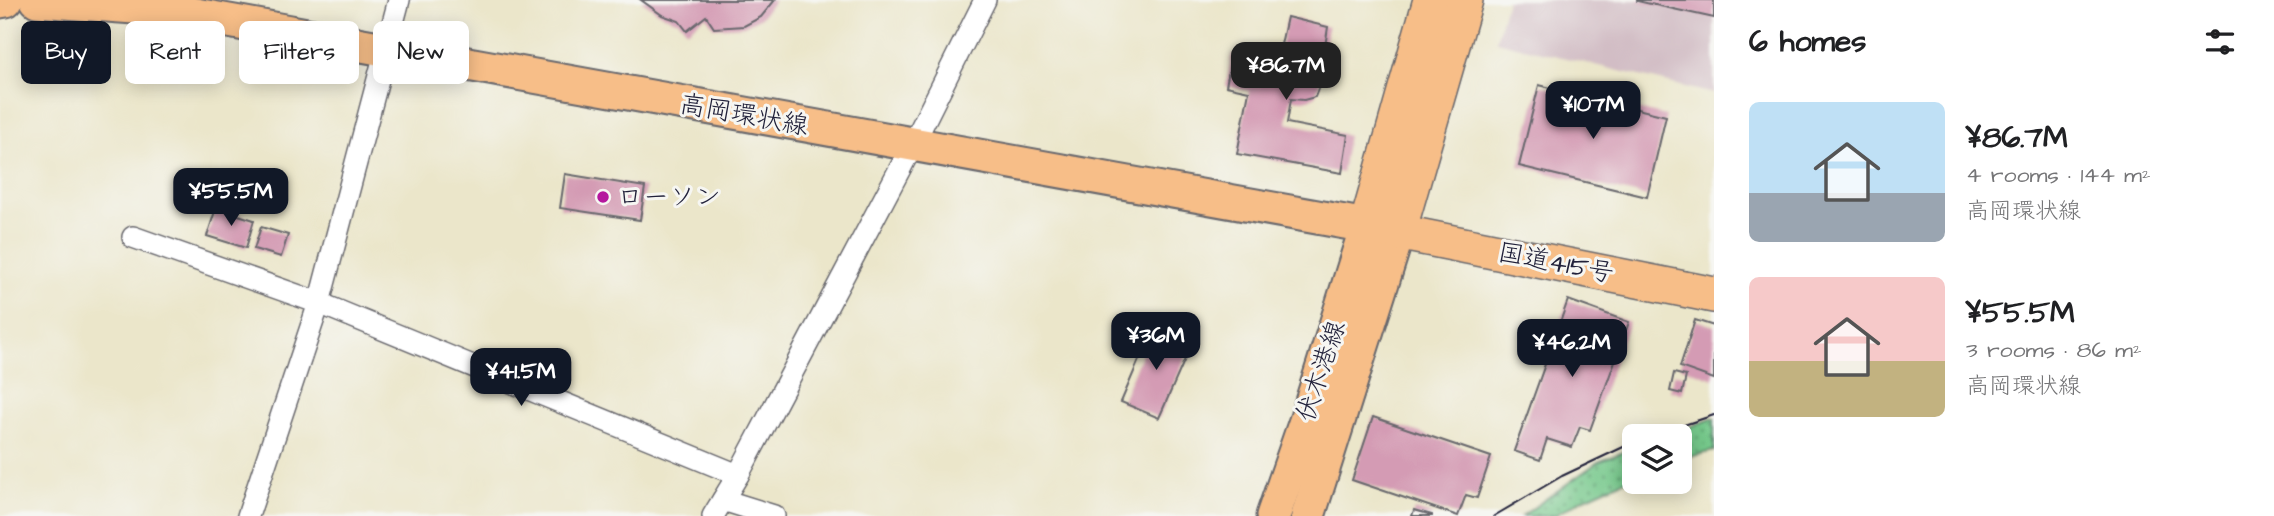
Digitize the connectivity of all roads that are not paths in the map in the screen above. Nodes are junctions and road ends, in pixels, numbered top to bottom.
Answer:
1 (6, 0) edge
2 (37, 0) edge
3 (399, 0) edge
4 (985, 0) edge
5 (1431, 0) edge
6 (1465, 0) edge
7 (0, 1) edge
8 (393, 21) edge
9 (373, 48) edge
10 (469, 65) edge
11 (376, 84) edge
12 (912, 146) junction
13 (1382, 229) junction
14 (133, 237) dead end
15 (1714, 295) edge
16 (319, 303) junction
17 (738, 475) junction
18 (718, 508) edge
19 (248, 516) edge
20 (774, 516) edge
21 (1273, 516) edge
22 (1308, 516) edge

1 - 7 main road
2 - 9 main road, 高岡環状線
3 - 8 street
4 - 12 street
5 - 13 highway
6 - 13 highway
10 - 12 main road, 高岡環状線
11 - 16 street
12 - 13 main road, 高岡環状線
12 - 17 street
13 - 15 highway, 国道415号
13 - 21 main road, 伏木港線
13 - 22 main road, 伏木港線
14 - 16 street
16 - 17 street
16 - 19 street
17 - 18 street
18 - 20 street

